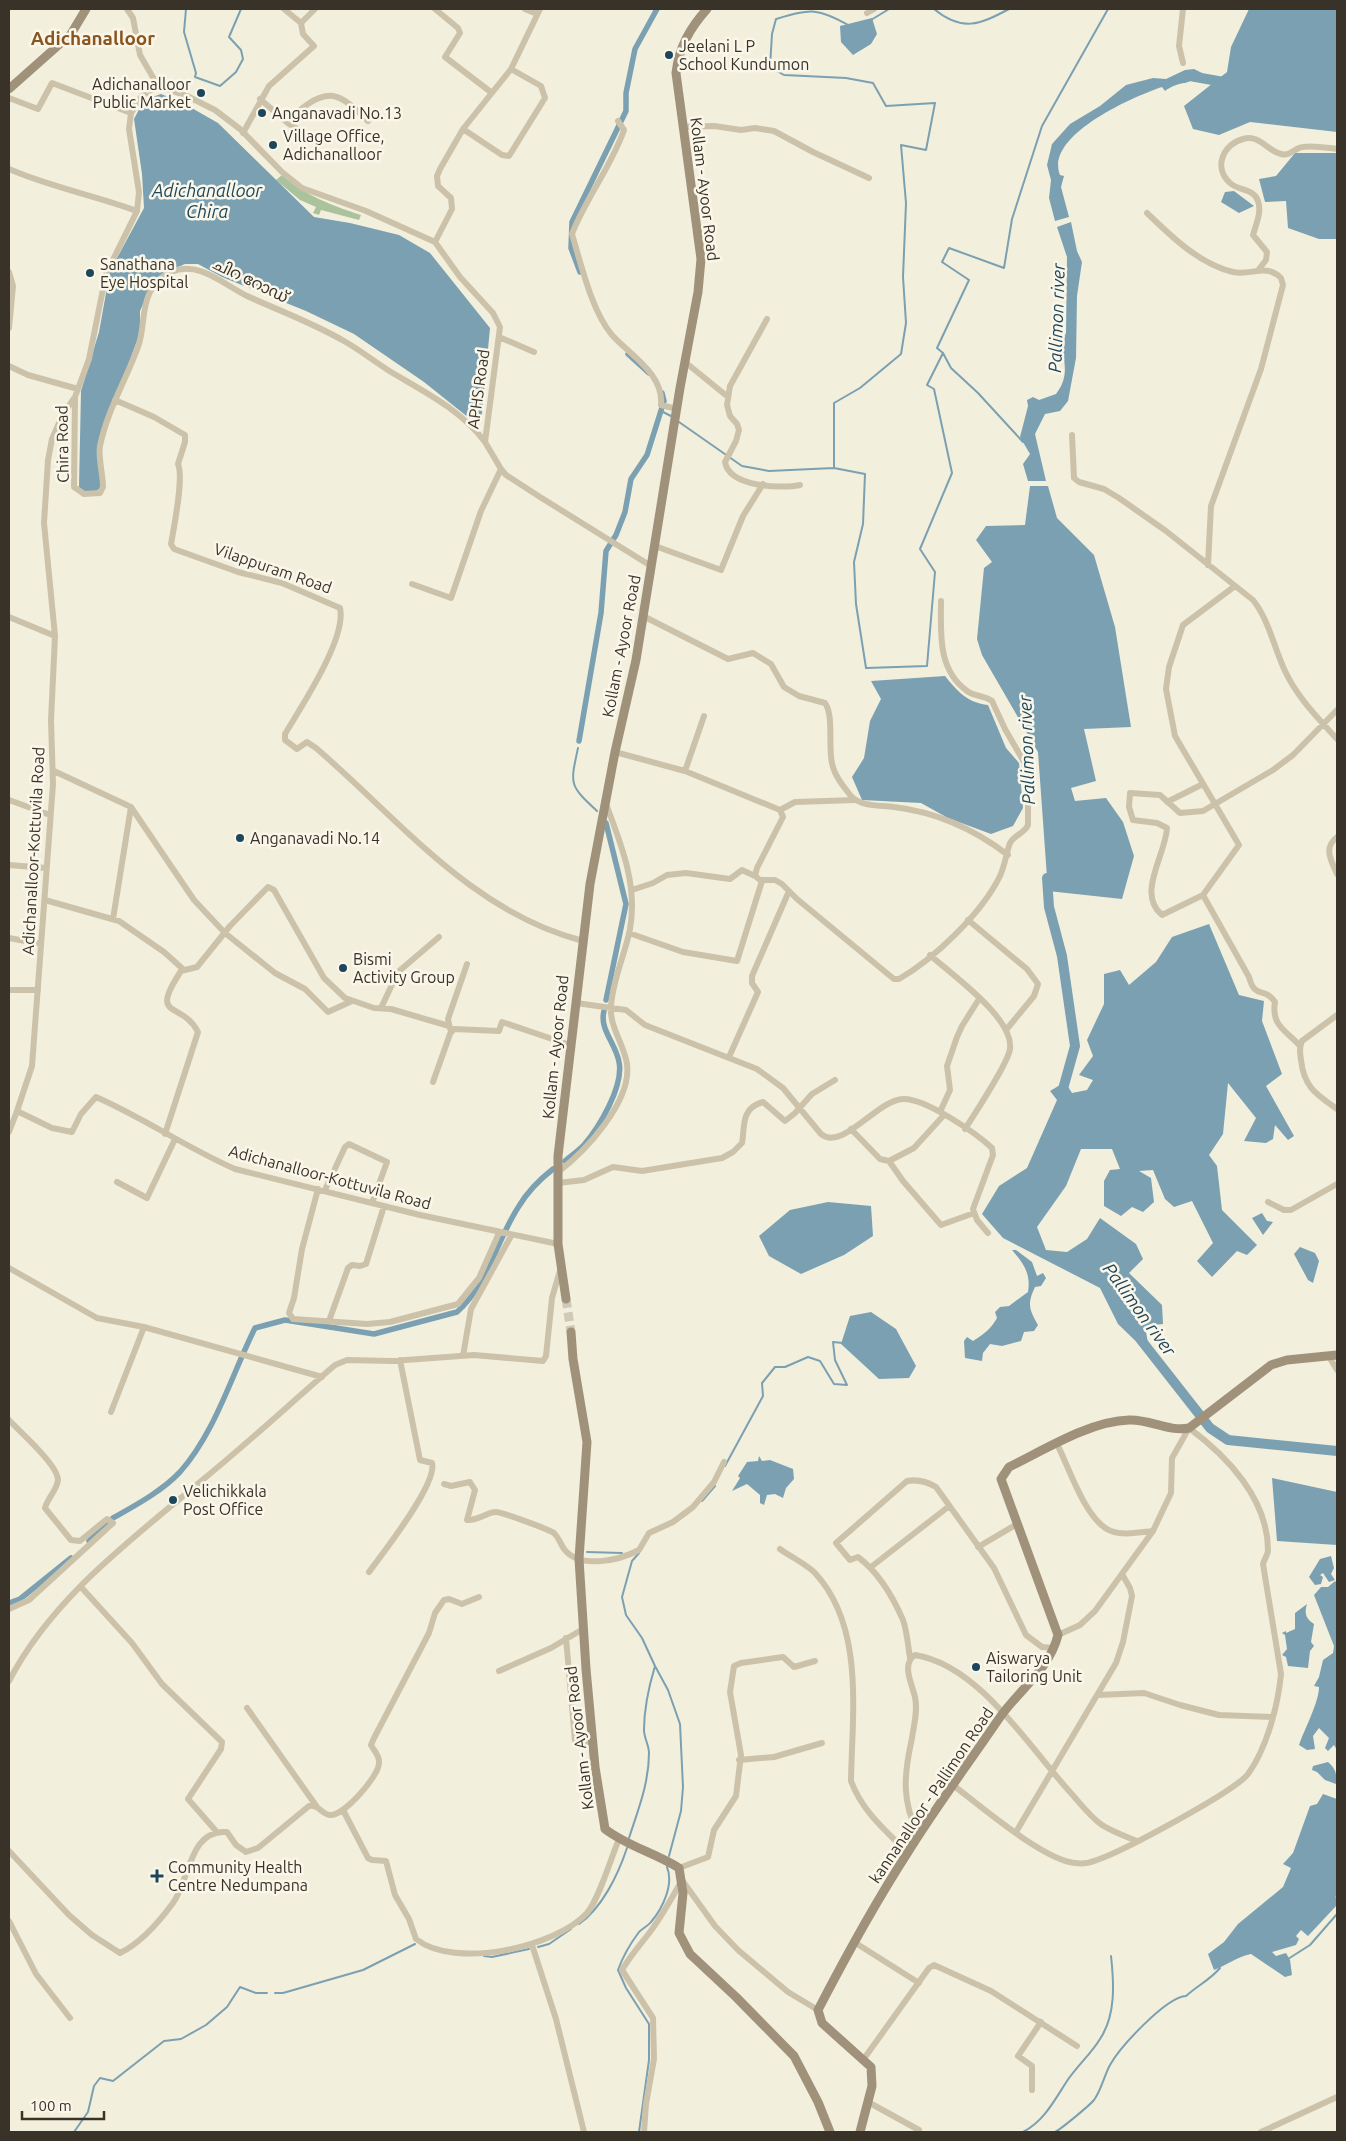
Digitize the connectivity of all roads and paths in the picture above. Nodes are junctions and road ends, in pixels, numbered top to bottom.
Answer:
1 (86, 9) edge
2 (127, 9) edge
3 (284, 9) edge
4 (315, 9) edge
5 (435, 9) edge
6 (526, 9) edge
7 (707, 9) edge
8 (874, 9) edge
9 (1183, 9) edge
10 (539, 12) edge
11 (867, 13) dead end
12 (301, 23) junction
13 (1183, 63) dead end
14 (511, 68) junction
15 (158, 86) junction
16 (9, 89) edge
17 (492, 93) junction
18 (9, 98) edge
19 (260, 98) junction
20 (131, 113) junction
21 (368, 121) dead end
22 (618, 121) dead end
23 (287, 122) junction
24 (682, 128) junction
25 (463, 129) junction
26 (243, 132) junction
27 (320, 142) dead end
28 (1337, 149) edge
29 (9, 169) edge
30 (868, 178) dead end
31 (137, 211) junction
32 (1147, 213) dead end
33 (435, 242) junction
34 (1259, 269) junction
35 (9, 272) edge
36 (767, 318) dead end
37 (9, 328) edge
38 (499, 337) junction
39 (534, 352) dead end
40 (685, 362) junction
41 (9, 366) edge
42 (78, 389) junction
43 (74, 397) junction
44 (728, 398) junction
45 (115, 400) junction
46 (677, 409) junction
47 (1072, 435) dead end
48 (484, 442) junction
49 (501, 469) junction
50 (763, 484) junction
51 (800, 485) dead end
52 (103, 487) joint
53 (655, 546) junction
54 (652, 566) junction
55 (1208, 566) junction
56 (412, 584) dead end
57 (1235, 586) junction
58 (941, 601) dead end
59 (644, 616) junction
60 (9, 617) edge
61 (54, 636) junction
62 (1337, 710) edge
63 (704, 716) dead end
64 (1323, 723) junction
65 (1337, 738) edge
66 (615, 752) junction
67 (54, 771) junction
68 (685, 771) junction
69 (1203, 784) junction
70 (9, 800) edge
71 (605, 800) junction
72 (855, 800) junction
73 (1167, 802) junction
74 (1215, 804) junction
75 (131, 806) junction
76 (780, 810) junction
77 (50, 816) junction
78 (1337, 838) edge
79 (1008, 855) junction
80 (9, 865) edge
81 (46, 868) junction
82 (1337, 874) edge
83 (755, 876) junction
84 (762, 880) junction
85 (632, 890) junction
86 (789, 891) junction
87 (1203, 895) junction
88 (44, 900) junction
89 (112, 919) junction
90 (968, 920) junction
91 (225, 933) junction
92 (629, 933) junction
93 (440, 937) dead end
94 (9, 938) edge
95 (582, 941) junction
96 (41, 944) junction
97 (930, 955) junction
98 (467, 964) dead end
99 (184, 970) junction
100 (9, 990) edge
101 (38, 990) junction
102 (979, 999) junction
103 (352, 1001) junction
104 (576, 1002) junction
105 (610, 1007) junction
106 (381, 1008) junction
107 (1337, 1015) edge
108 (450, 1028) junction
109 (1006, 1030) junction
110 (570, 1045) junction
111 (1300, 1046) junction
112 (729, 1057) junction
113 (835, 1080) dead end
114 (433, 1082) dead end
115 (799, 1106) junction
116 (1337, 1109) edge
117 (17, 1111) junction
118 (942, 1113) junction
119 (851, 1129) junction
120 (966, 1129) junction
121 (9, 1132) edge
122 (165, 1134) junction
123 (175, 1139) junction
124 (889, 1161) junction
125 (558, 1172) junction
126 (117, 1182) dead end
127 (558, 1183) junction
128 (1337, 1184) edge
129 (321, 1190) junction
130 (1268, 1202) dead end
131 (372, 1203) junction
132 (384, 1206) junction
133 (974, 1213) junction
134 (500, 1233) junction
135 (988, 1233) dead end
136 (510, 1235) junction
137 (558, 1244) junction
138 (561, 1266) junction
139 (9, 1268) edge
140 (566, 1299) tunnel mouth
141 (329, 1322) junction
142 (144, 1327) junction
143 (571, 1332) tunnel mouth
144 (1332, 1355) edge
145 (463, 1356) junction
146 (400, 1360) junction
147 (1337, 1370) edge
148 (322, 1377) junction
149 (111, 1412) dead end
150 (9, 1420) edge
151 (1191, 1427) junction
152 (1058, 1444) junction
153 (724, 1462) dead end
154 (444, 1484) dead end
155 (948, 1507) junction
156 (1017, 1524) junction
157 (1153, 1531) junction
158 (978, 1547) junction
159 (780, 1549) dead end
160 (579, 1559) junction
161 (871, 1567) junction
162 (369, 1572) dead end
163 (1122, 1574) junction
164 (81, 1587) junction
165 (479, 1597) dead end
166 (9, 1609) edge
167 (583, 1629) junction
168 (1058, 1635) junction
169 (566, 1638) junction
170 (1054, 1648) junction
171 (910, 1658) junction
172 (815, 1661) dead end
173 (499, 1671) dead end
174 (9, 1681) edge
175 (1098, 1695) junction
176 (247, 1708) dead end
177 (1003, 1712) junction
178 (1273, 1717) junction
179 (593, 1741) junction
180 (822, 1743) dead end
181 (739, 1760) junction
182 (1051, 1771) junction
183 (954, 1786) junction
184 (317, 1807) junction
185 (343, 1810) junction
186 (216, 1831) junction
187 (1016, 1832) junction
188 (919, 1835) junction
189 (619, 1840) junction
190 (1137, 1841) junction
191 (9, 1851) edge
192 (907, 1852) junction
193 (679, 1868) junction
194 (682, 1880) junction
195 (9, 1921) edge
196 (854, 1942) junction
197 (532, 1944) junction
198 (919, 1983) junction
199 (818, 2010) junction
200 (70, 2018) dead end
201 (1041, 2022) junction
202 (1077, 2046) dead end
203 (863, 2060) junction
204 (1032, 2090) dead end
205 (1337, 2097) edge
206 (868, 2102) junction
207 (919, 2130) dead end
208 (584, 2132) edge
209 (644, 2132) edge
210 (830, 2132) edge
211 (860, 2132) edge
212 (1261, 2132) edge

1 - 16 main road
2 - 15 street
3 - 12 street
4 - 12 street
5 - 17 street
6 - 10 street
7 - 24 main road, Kollam - Ayoor Road
8 - 11 street
9 - 13 street
10 - 14 street
12 - 19 street
14 - 17 street
14 - 25 street
15 - 20 street
15 - 26 street
17 - 25 street
18 - 20 street
19 - 23 street
19 - 26 street
20 - 31 street, Adichanalloor-Kottuvila Road
21 - 23 street
22 - 46 street
23 - 27 street
24 - 30 street
24 - 40 main road, Kollam - Ayoor Road
25 - 33 street
26 - 33 street
28 - 34 street
29 - 31 street
31 - 42 street, Adichanalloor-Kottuvila Road
32 - 34 street
33 - 38 street, APHS Road
34 - 55 street
35 - 37 street
36 - 44 street
38 - 39 street
38 - 48 street, APHS Road
40 - 44 street
40 - 46 main road, Kollam - Ayoor Road
41 - 42 street
42 - 43 street, Adichanalloor-Kottuvila Road
43 - 52 street, Chira Road
43 - 61 street, Adichanalloor-Kottuvila Road
44 - 50 street
45 - 48 street, ചിറ റോഡ്
45 - 52 street, ചിറ റോഡ്
45 - 95 street, Vilappuram Road
46 - 53 main road, Kollam - Ayoor Road
47 - 55 street
48 - 49 street, APHS Road
49 - 54 street, APHS Road
49 - 56 street
50 - 51 street
50 - 53 street
53 - 54 main road, Kollam - Ayoor Road
54 - 59 main road, Kollam - Ayoor Road
55 - 57 street
57 - 64 street
57 - 69 street
58 - 79 street
59 - 66 main road, Kollam - Ayoor Road
59 - 72 street
60 - 61 street
61 - 67 street, Adichanalloor-Kottuvila Road
62 - 64 street
63 - 68 street
64 - 65 street
64 - 74 street
66 - 68 street
66 - 71 main road, Kollam - Ayoor Road
67 - 75 street
67 - 77 street, Adichanalloor-Kottuvila Road
68 - 76 street
69 - 73 street
69 - 74 street
70 - 77 street
71 - 85 street
71 - 95 main road, Kollam - Ayoor Road
72 - 76 street
72 - 79 street
73 - 74 street
73 - 87 street
74 - 87 street
75 - 89 street
75 - 91 street
76 - 83 street
77 - 81 street, Adichanalloor-Kottuvila Road
78 - 82 street
79 - 90 street
80 - 81 street
81 - 88 street, Adichanalloor-Kottuvila Road
83 - 84 street
83 - 85 street
84 - 86 street
84 - 92 street
85 - 92 street
86 - 97 street
86 - 112 street
87 - 111 street
88 - 89 street
88 - 96 street, Adichanalloor-Kottuvila Road
89 - 99 street
90 - 97 street
90 - 109 street
91 - 99 street
91 - 103 street
91 - 103 street
92 - 105 street
93 - 106 street
94 - 96 street
95 - 104 main road, Kollam - Ayoor Road
96 - 101 street, Adichanalloor-Kottuvila Road
97 - 102 street
98 - 108 street
99 - 122 street
100 - 101 street
101 - 117 street, Adichanalloor-Kottuvila Road
102 - 109 street
102 - 118 street
103 - 106 street
104 - 105 street
104 - 110 main road, Kollam - Ayoor Road
105 - 112 street
105 - 125 street
106 - 108 street
107 - 111 street
108 - 110 street
108 - 114 street
109 - 120 street
110 - 125 main road, Kollam - Ayoor Road
111 - 116 street
112 - 115 street
113 - 115 street
115 - 119 street
115 - 127 street
117 - 121 street
117 - 122 street, Adichanalloor-Kottuvila Road
118 - 119 street
118 - 120 street
118 - 124 street
119 - 124 street
120 - 133 street
122 - 123 street, Adichanalloor-Kottuvila Road
123 - 126 street
123 - 129 street, Adichanalloor-Kottuvila Road
124 - 133 street
125 - 127 main road, Kollam - Ayoor Road
127 - 137 main road, Kollam - Ayoor Road
128 - 130 street
129 - 131 street, Adichanalloor-Kottuvila Road
129 - 131 street
129 - 141 street
131 - 132 street, Adichanalloor-Kottuvila Road
132 - 134 street, Adichanalloor-Kottuvila Road
132 - 141 street
133 - 135 street
134 - 136 street, Adichanalloor-Kottuvila Road
134 - 141 street
136 - 137 street, Adichanalloor-Kottuvila Road
136 - 145 street
137 - 138 main road, Kollam - Ayoor Road
138 - 140 main road, Kollam - Ayoor Road
138 - 145 street
139 - 142 street
142 - 148 street
142 - 149 street
143 - 160 main road, Kollam - Ayoor Road
144 - 147 street
144 - 151 main road
145 - 146 street
146 - 148 street
146 - 162 street
148 - 164 street
150 - 166 street
151 - 152 main road
151 - 157 street
151 - 178 street
152 - 156 main road
152 - 157 street
153 - 160 street
154 - 160 street
155 - 158 street
155 - 161 street
155 - 161 street
156 - 158 street
156 - 168 main road
157 - 163 street
158 - 170 street
159 - 192 street
160 - 167 main road, Kollam - Ayoor Road
161 - 171 street
163 - 168 street
163 - 175 street
164 - 174 street
164 - 186 street
165 - 185 street
167 - 169 street
167 - 179 main road, Kollam - Ayoor Road
168 - 170 main road, kannanalloor - Pallimon Road
169 - 173 street
169 - 179 street
170 - 177 main road, kannanalloor - Pallimon Road
171 - 177 street
171 - 188 street
172 - 181 street
175 - 178 street
175 - 182 street
176 - 184 street
177 - 182 street
177 - 183 main road, kannanalloor - Pallimon Road
178 - 190 street
179 - 189 main road, Kollam - Ayoor Road
180 - 181 street
181 - 193 street
182 - 187 street
182 - 190 street
183 - 187 street
183 - 188 main road, kannanalloor - Pallimon Road
184 - 185 street
184 - 186 street
185 - 197 street
186 - 191 street
187 - 190 street
188 - 192 main road, kannanalloor - Pallimon Road
189 - 193 main road, Kollam - Ayoor Road
189 - 197 street
192 - 196 main road, kannanalloor - Pallimon Road
193 - 194 main road
194 - 199 street
194 - 209 street
194 - 210 main road
195 - 200 street
196 - 198 street
196 - 199 main road, kannanalloor - Pallimon Road
197 - 208 street
198 - 201 street
198 - 203 street
199 - 203 main road
201 - 202 street
201 - 204 street
203 - 206 main road
205 - 212 street
206 - 207 street
206 - 211 main road

